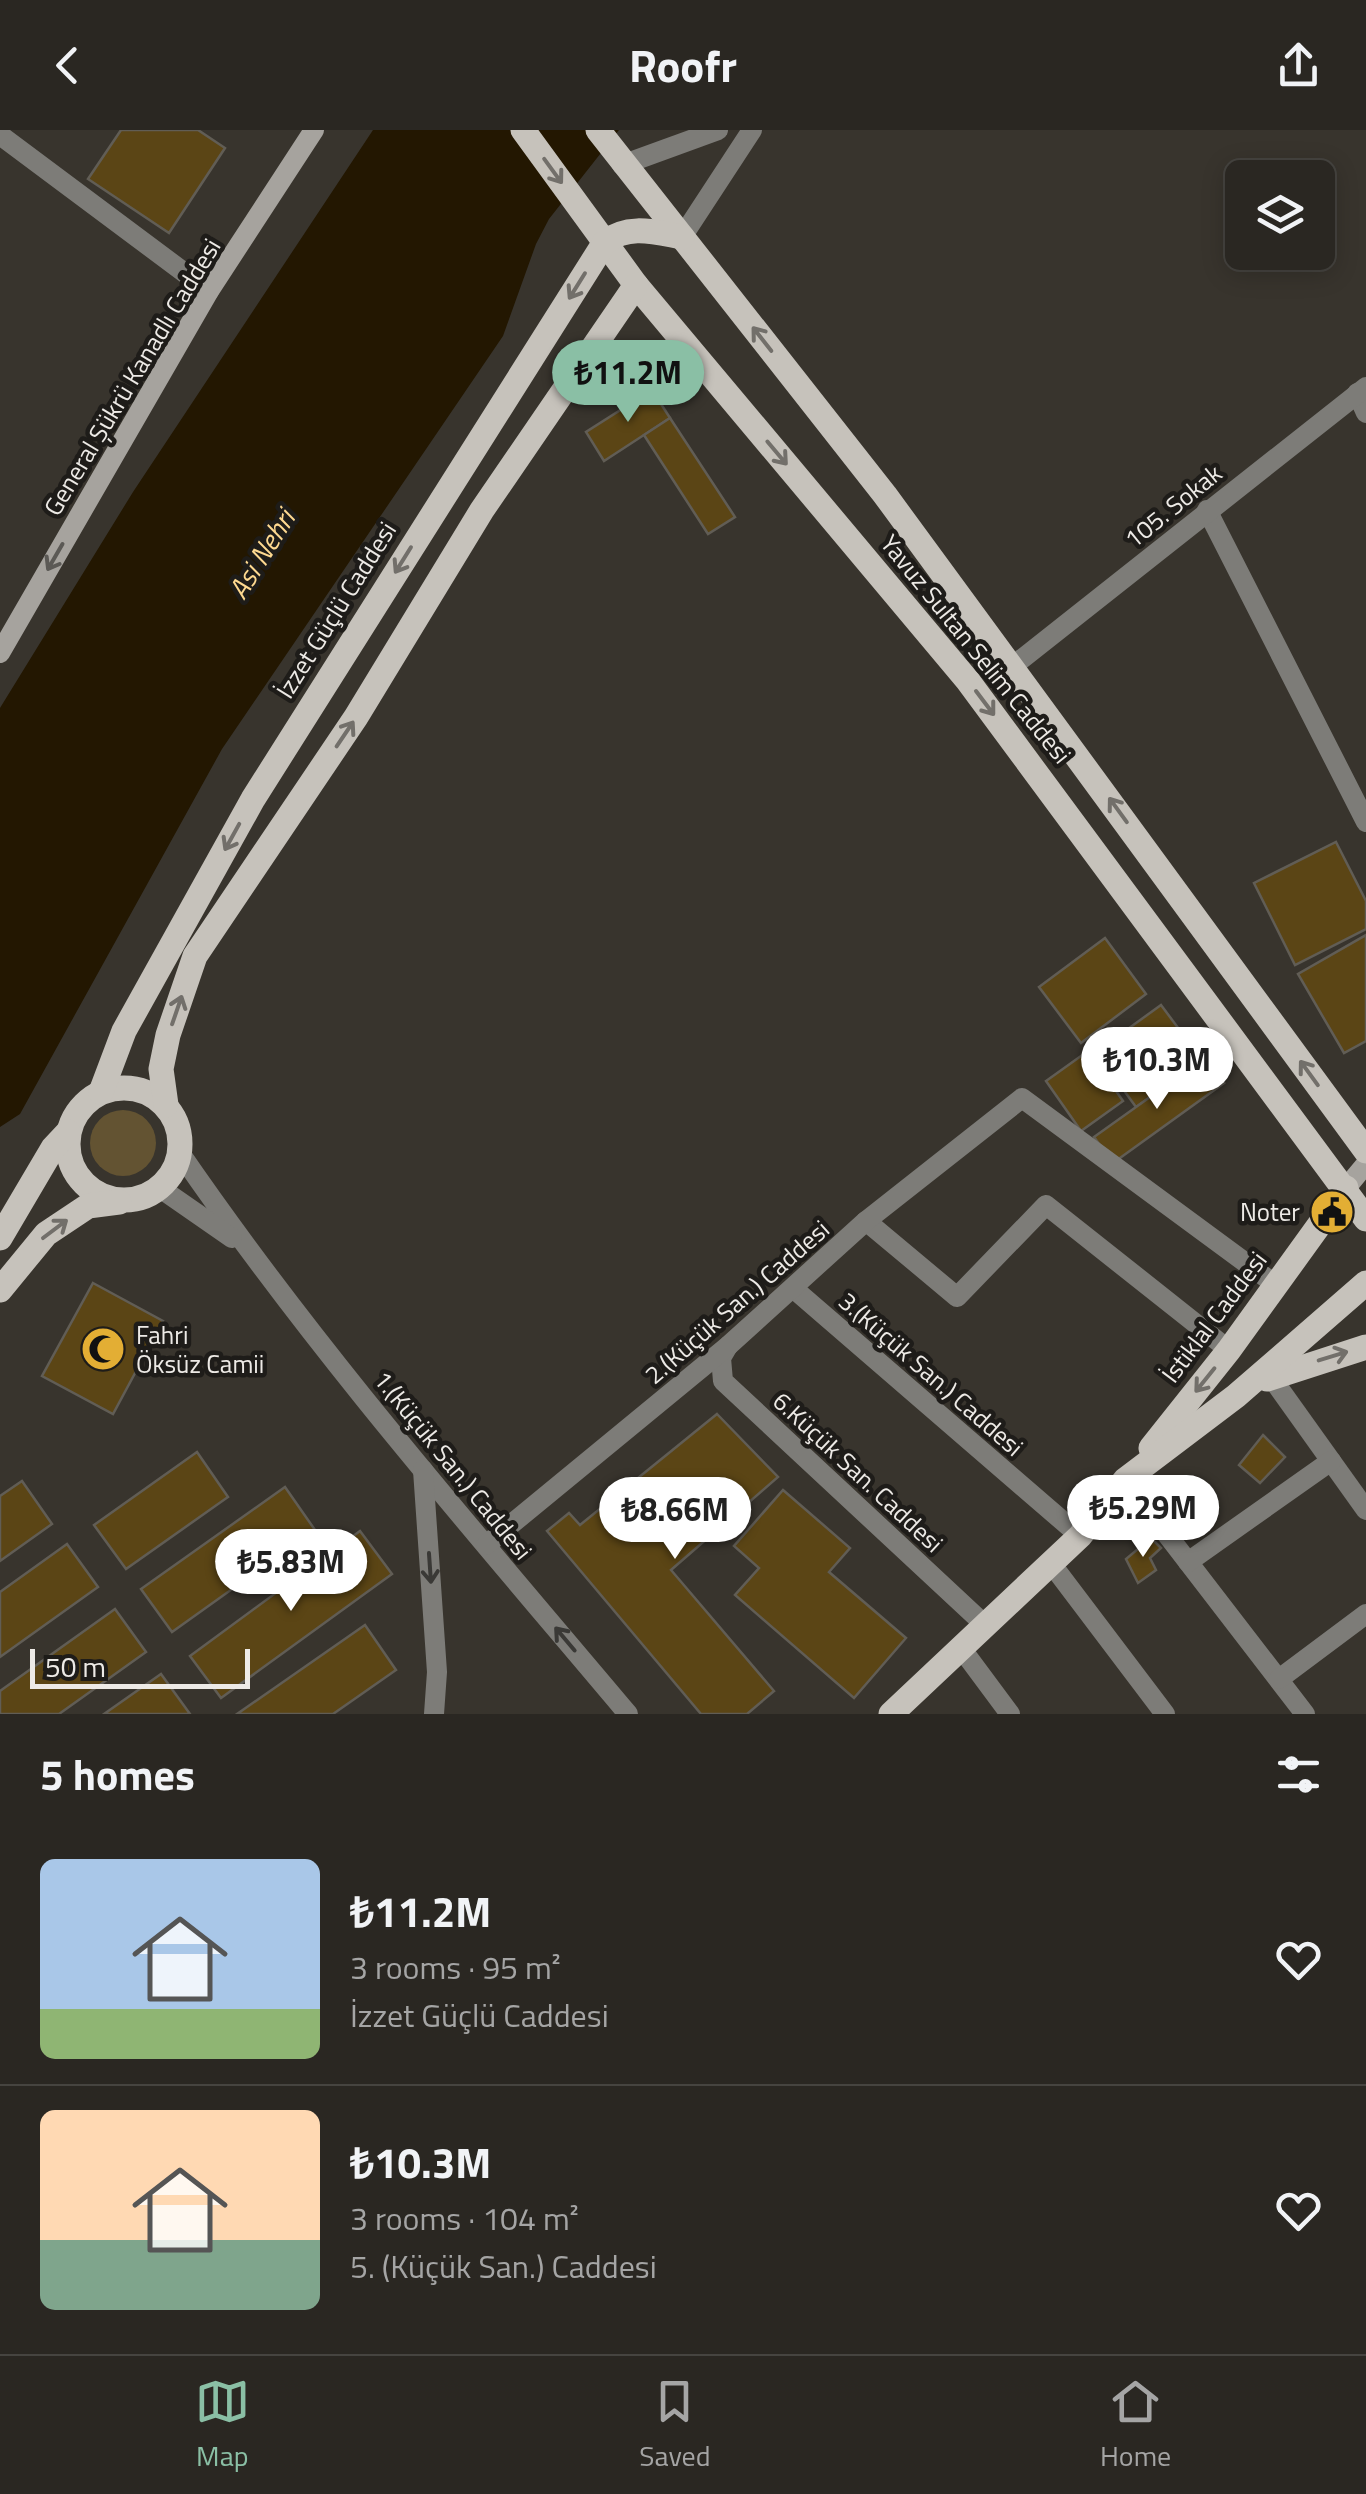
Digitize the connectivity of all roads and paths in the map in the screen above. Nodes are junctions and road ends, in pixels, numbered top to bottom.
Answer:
1 (314, 130) edge
2 (523, 130) edge
3 (598, 130) edge
4 (718, 130) edge
5 (752, 130) edge
6 (0, 135) edge
7 (618, 160) junction
8 (682, 237) junction
9 (605, 242) junction
10 (636, 284) junction
11 (208, 291) junction
12 (1361, 390) edge
13 (1366, 413) edge
14 (1207, 510) junction
15 (0, 653) edge
16 (1014, 666) junction
17 (1366, 822) edge
18 (101, 1092) junction
19 (166, 1105) junction
20 (68, 1132) junction
21 (1366, 1152) edge
22 (180, 1153) junction
23 (1366, 1164) edge
24 (160, 1188) junction
25 (1346, 1188) junction
26 (130, 1200) junction
27 (1366, 1219) edge
28 (866, 1222) junction
29 (0, 1238) edge
30 (244, 1246) junction
31 (1366, 1283) edge
32 (1276, 1286) junction
33 (794, 1289) junction
34 (0, 1290) edge
35 (728, 1346) junction
36 (1366, 1347) edge
37 (1229, 1350) junction
38 (1272, 1377) junction
39 (1236, 1396) junction
40 (1331, 1460) junction
41 (423, 1470) junction
42 (1125, 1480) junction
43 (1366, 1510) edge
44 (1080, 1536) junction
45 (486, 1545) junction
46 (1050, 1562) junction
47 (1188, 1562) junction
48 (1366, 1614) edge
49 (985, 1625) junction
50 (961, 1648) junction
51 (1279, 1680) junction
52 (434, 1714) edge
53 (628, 1714) edge
54 (891, 1714) edge
55 (1010, 1714) edge
56 (1165, 1714) edge
57 (1305, 1714) edge

1 - 11 main road, General Şükrü Kanadlı Caddesi
2 -> 9 main road, Yavuz Sultan Selim Caddesi
3 - 7 main road, Yavuz Sultan Selim Caddesi
4 - 7 street
5 - 8 street
6 - 11 street
7 - 8 main road, Yavuz Sultan Selim Caddesi
8 - 9 main road
16 -> 8 main road, Yavuz Sultan Selim Caddesi
9 - 10 main road, Yavuz Sultan Selim Caddesi
9 -> 18 main road, İzzet Güçlü Caddesi
19 -> 10 main road
10 -> 25 main road, Yavuz Sultan Selim Caddesi
11 -> 15 main road, General Şükrü Kanadlı Caddesi
12 - 13 street
12 - 14 street, 105. Sokak
14 - 16 street, 105. Sokak
14 - 17 street
21 -> 16 main road, Yavuz Sultan Selim Caddesi
18 - 19 main road
18 - 20 main road, İzzet Güçlü Caddesi
19 - 22 main road
20 - 26 main road
20 - 29 main road, İzzet Güçlü Caddesi
22 - 24 main road
22 - 30 street, 1.(Küçük San.) Caddesi
23 - 25 main road
24 - 26 main road
24 - 30 street, 1.(Küçük San.) Caddesi
25 - 27 main road, Yavuz Sultan Selim Caddesi
25 - 32 main road, İstiklal Caddesi
34 -> 26 main road
28 - 32 street, 2.(Küçük San.) Caddesi
28 - 33 street, 2.(Küçük San.) Caddesi
28 - 37 street
30 - 41 street, 1.(Küçük San.) Caddesi
31 - 39 main road, İstiklal Caddesi
32 - 37 main road, İstiklal Caddesi
33 - 35 street, 2.(Küçük San.) Caddesi
33 - 44 street, 3.(Küçük San.) Caddesi
35 - 45 street, 2.(Küçük San.) Caddesi
35 - 49 street, 6.Küçük San. Caddesi
38 -> 36 main road, İstiklal Caddesi
37 -> 42 main road, İstiklal Caddesi
38 - 39 main road, İstiklal Caddesi
38 - 40 street
39 - 42 main road, İstiklal Caddesi
40 - 43 street
40 - 47 street
41 - 45 street, 1.(Küçük San.) Caddesi
41 -> 52 street
42 - 44 main road, İstiklal Caddesi
42 - 47 street
44 - 46 main road, İstiklal Caddesi
53 -> 45 street, 1.(Küçük San.) Caddesi
46 - 49 main road, İstiklal Caddesi
46 - 56 street
47 - 51 street
48 - 51 street
49 - 50 main road, İstiklal Caddesi
50 - 54 main road, İstiklal Caddesi
50 - 55 street
51 - 57 street

